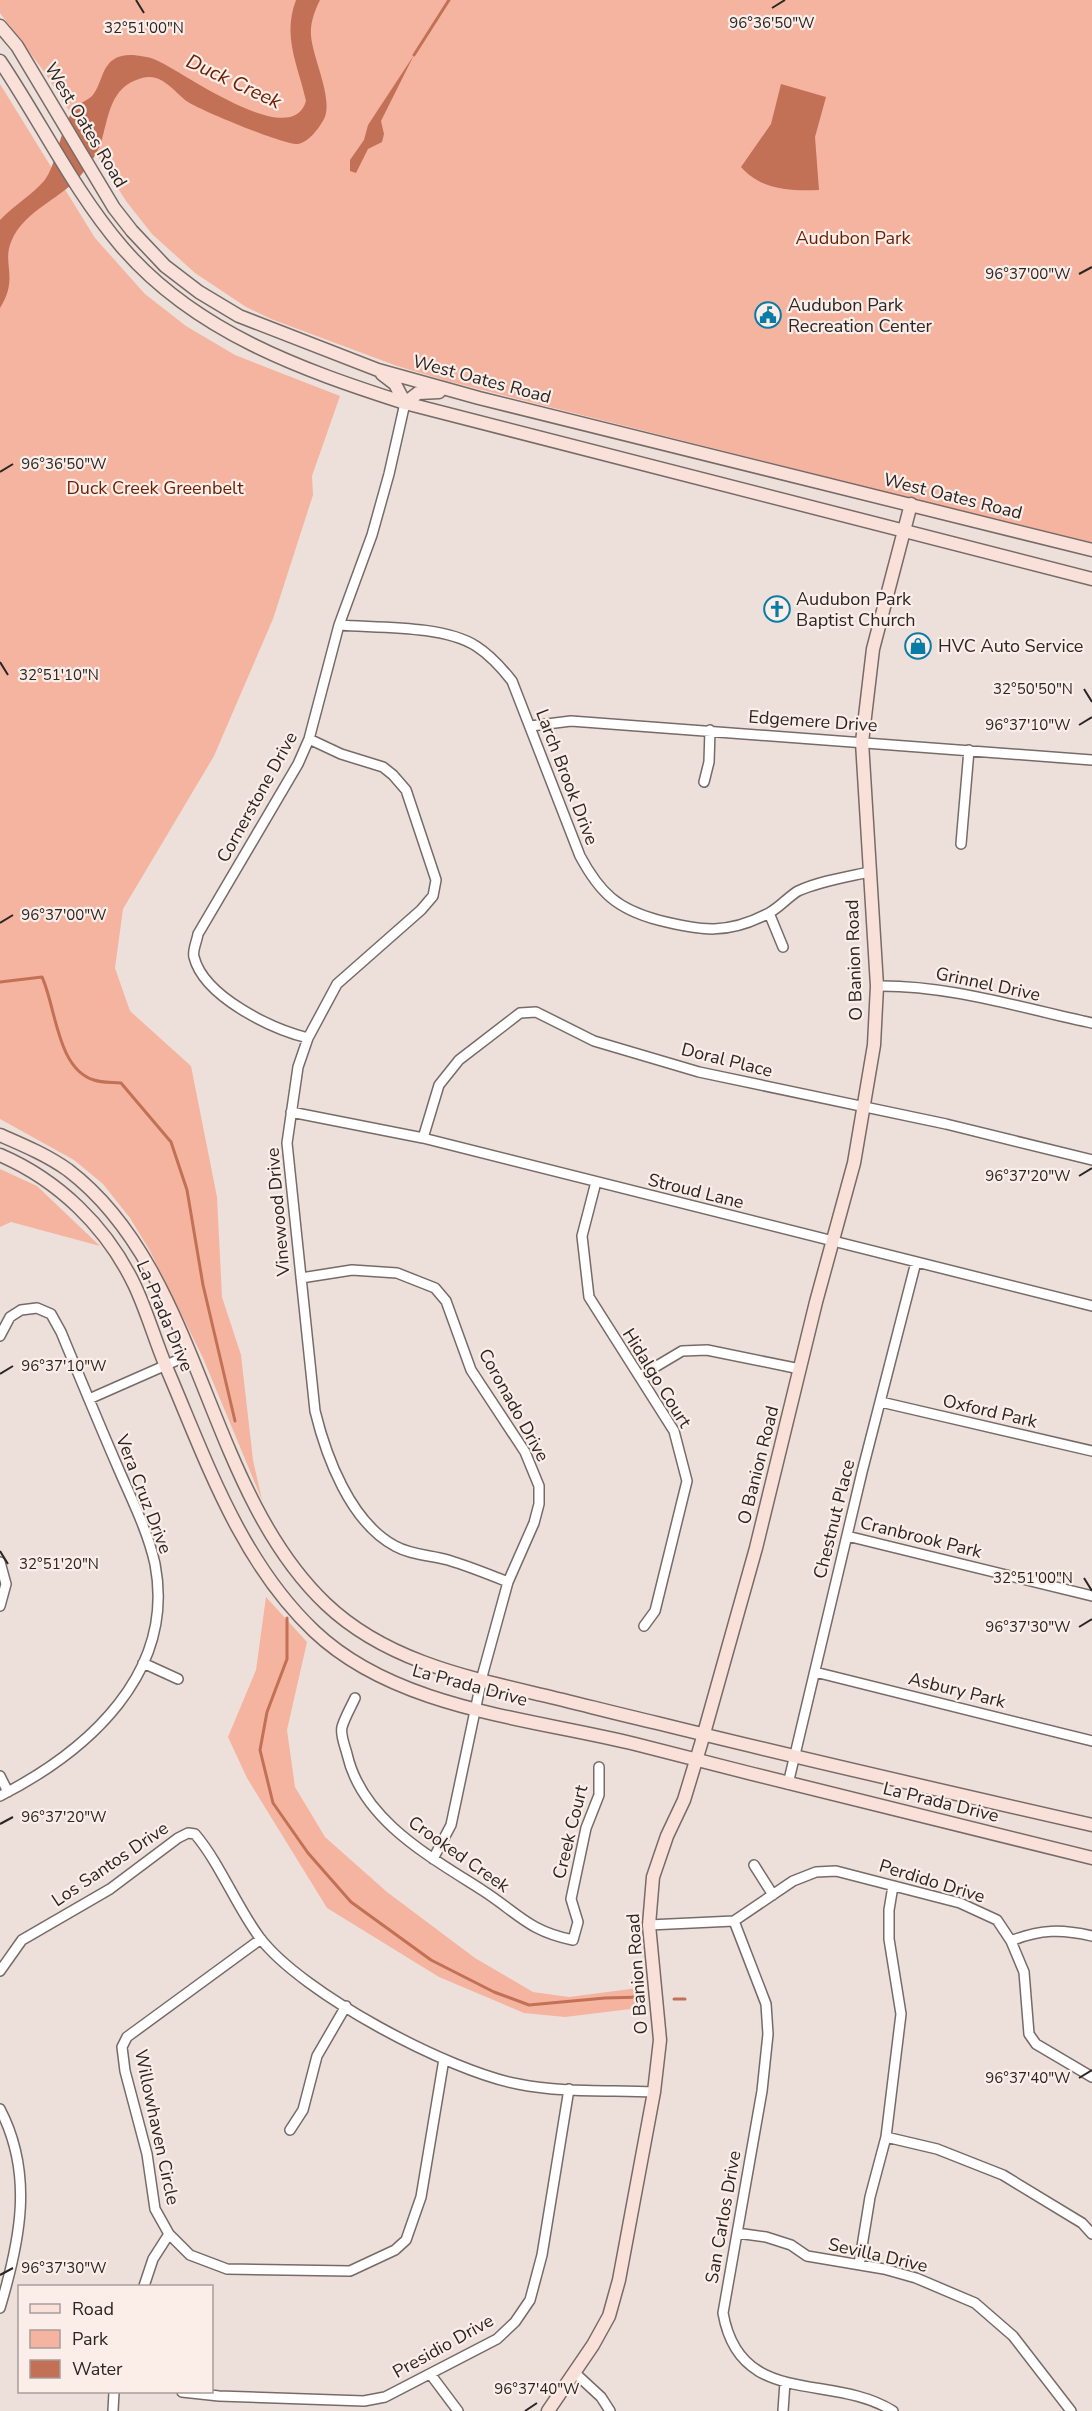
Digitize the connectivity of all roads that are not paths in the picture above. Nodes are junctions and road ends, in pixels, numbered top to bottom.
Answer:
1 (0, 26) edge
2 (0, 61) edge
3 (378, 370) junction
4 (479, 398) junction
5 (405, 403) junction
6 (911, 504) junction
7 (904, 531) junction
8 (1092, 550) edge
9 (1092, 579) edge
10 (339, 625) junction
11 (531, 726) junction
12 (710, 730) junction
13 (309, 739) junction
14 (862, 742) junction
15 (969, 750) junction
16 (1092, 760) edge
17 (704, 782) dead end
18 (961, 844) dead end
19 (869, 872) junction
20 (769, 913) junction
21 (783, 947) dead end
22 (877, 986) junction
23 (1092, 1023) edge
24 (308, 1038) junction
25 (863, 1109) junction
26 (291, 1112) junction
27 (0, 1135) edge
28 (423, 1138) junction
29 (0, 1155) edge
30 (1092, 1160) edge
31 (596, 1182) junction
32 (833, 1242) junction
33 (916, 1263) junction
34 (301, 1278) junction
35 (1092, 1305) edge
36 (1, 1334) edge
37 (189, 1355) junction
38 (165, 1365) junction
39 (800, 1369) junction
40 (640, 1376) junction
41 (88, 1399) junction
42 (881, 1402) junction
43 (1092, 1451) edge
44 (847, 1536) junction
45 (0, 1562) edge
46 (508, 1582) junction
47 (1092, 1596) edge
48 (0, 1606) edge
49 (644, 1626) dead end
50 (144, 1663) junction
51 (814, 1672) junction
52 (178, 1679) dead end
53 (481, 1681) junction
54 (355, 1698) dead end
55 (477, 1709) junction
56 (704, 1735) junction
57 (1092, 1740) edge
58 (794, 1758) junction
59 (696, 1760) junction
60 (599, 1767) dead end
61 (0, 1776) edge
62 (788, 1784) junction
63 (4, 1794) edge
64 (1092, 1825) edge
65 (1092, 1858) edge
66 (433, 1859) junction
67 (754, 1865) dead end
68 (893, 1886) junction
69 (773, 1895) junction
70 (734, 1921) junction
71 (649, 1925) junction
72 (1092, 1936) edge
73 (261, 1939) junction
74 (573, 1940) joint
75 (1011, 1941) junction
76 (0, 1971) edge
77 (346, 2006) junction
78 (444, 2059) junction
79 (1092, 2077) edge
80 (569, 2089) junction
81 (654, 2092) junction
82 (0, 2109) edge
83 (290, 2130) dead end
84 (886, 2137) junction
85 (737, 2233) junction
86 (169, 2234) junction
87 (1092, 2234) edge
88 (859, 2265) junction
89 (144, 2285) edge
90 (0, 2308) edge
91 (575, 2373) junction
92 (431, 2375) junction
93 (785, 2382) junction
94 (114, 2393) edge
95 (194, 2393) edge
96 (113, 2411) edge
97 (458, 2411) edge
98 (548, 2411) edge
99 (610, 2411) edge
100 (783, 2411) edge
101 (893, 2411) edge
102 (1071, 2411) edge

1 - 3 main road, West Oates Road
2 - 5 main road, West Oates Road
3 - 4 main road, West Oates Road
3 - 5 main road
4 - 5 main road
4 - 6 main road, West Oates Road
5 - 7 main road, West Oates Road
5 - 10 street, Cornerstone Drive
6 - 7 main road, O Banion Road
6 - 8 main road, West Oates Road
7 - 9 main road, West Oates Road
7 - 14 main road, O Banion Road
10 - 11 street, Larch Brook Drive
10 - 13 street, Cornerstone Drive
11 - 12 street, Edgemere Drive
11 - 20 street, Larch Brook Drive
12 - 14 street, Edgemere Drive
12 - 17 street
13 - 24 street, Cornerstone Drive
13 - 24 street, Vinewood Drive
14 - 15 street, Edgemere Drive
14 - 19 main road, O Banion Road
15 - 16 street, Edgemere Drive
15 - 18 street
19 - 20 street, Larch Brook Drive
19 - 22 main road, O Banion Road
20 - 21 street
22 - 23 street, Grinnel Drive
22 - 25 main road, O Banion Road
24 - 26 street, Vinewood Drive
25 - 28 street, Doral Place
25 - 30 street, Doral Place
25 - 32 main road, O Banion Road
26 - 28 street, Stroud Lane
26 - 34 street, Vinewood Drive
27 - 37 main road, La Prada Drive
28 - 31 street, Stroud Lane
29 - 38 main road, La Prada Drive
31 - 32 street, Stroud Lane
31 - 40 street, Hidalgo Court
32 - 33 street, Stroud Lane
32 - 39 main road, O Banion Road
33 - 35 street, Stroud Lane
33 - 42 street, Chestnut Place
34 - 46 street, Vinewood Drive
34 - 46 street, Coronado Drive
36 - 41 street, Vera Cruz Drive
37 - 38 street
37 - 53 main road, La Prada Drive
38 - 41 street
38 - 55 main road, La Prada Drive
39 - 40 street
39 - 56 main road, O Banion Road
40 - 49 street, Hidalgo Court
41 - 50 street, Vera Cruz Drive
42 - 43 street, Oxford Park
42 - 44 street, Chestnut Place
44 - 47 street, Cranbrook Park
44 - 51 street, Chestnut Place
45 - 48 street
46 - 53 street, Coronado Drive
50 - 52 street
50 - 63 street, Vera Cruz Drive
51 - 57 street, Asbury Park
51 - 58 street, Chestnut Place
53 - 55 street, Coronado Drive
53 - 56 main road, La Prada Drive
54 - 66 street, Crooked Creek
55 - 59 main road, La Prada Drive
55 - 66 street, Coronado Drive
56 - 58 main road, La Prada Drive
56 - 59 main road, O Banion Road
58 - 62 street, Chestnut Place
58 - 64 main road, La Prada Drive
59 - 62 main road, La Prada Drive
59 - 71 main road, O Banion Road
60 - 74 street, Creek Court
61 - 63 street
62 - 65 main road, La Prada Drive
66 - 74 street, Crooked Creek
67 - 69 street
68 - 69 street, Perdido Drive
68 - 75 street, Perdido Drive
68 - 84 street
69 - 70 street, Perdido Drive
70 - 71 street
70 - 85 street, San Carlos Drive
71 - 81 main road, O Banion Road
72 - 75 street
73 - 76 street, Los Santos Drive
73 - 77 street
73 - 86 street, Willowhaven Circle
75 - 79 street, Perdido Drive
77 - 78 street
77 - 83 street
78 - 80 street
78 - 86 street, Willowhaven Circle
80 - 81 street
80 - 92 street, Presidio Drive
81 - 91 main road, O Banion Road
82 - 90 street
84 - 87 street
84 - 88 street
85 - 88 street, Sevilla Drive
85 - 93 street, San Carlos Drive
86 - 89 street
88 - 102 street, Sevilla Drive
91 - 98 main road, O Banion Road
91 - 99 street
92 - 95 street, Presidio Drive
92 - 97 street
93 - 100 street
93 - 101 street, San Carlos Drive
94 - 96 street

